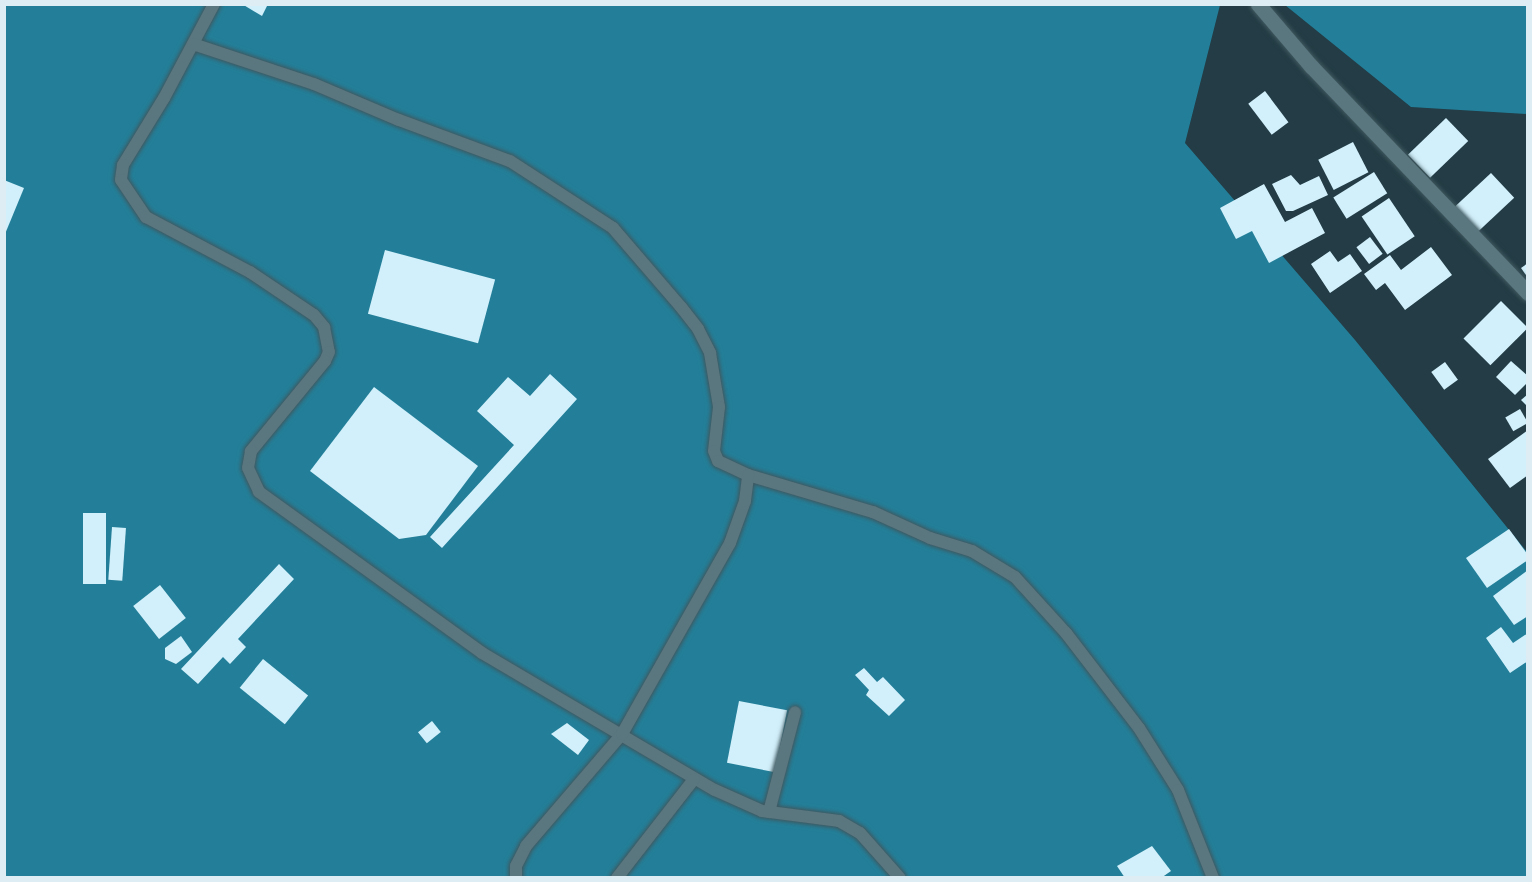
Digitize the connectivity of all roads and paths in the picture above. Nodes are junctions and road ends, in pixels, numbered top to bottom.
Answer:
1 (214, 4) edge
2 (1258, 4) edge
3 (193, 44) junction
4 (1527, 294) edge
5 (748, 476) junction
6 (795, 712) dead end
7 (622, 734) junction
8 (694, 779) junction
9 (769, 812) junction
10 (516, 878) edge
11 (617, 878) edge
12 (900, 878) edge
13 (1213, 878) edge

1 - 3 lane
2 - 4 street
3 - 5 lane
3 - 7 lane
5 - 7 lane
5 - 13 lane
6 - 9 lane
7 - 8 lane
7 - 10 lane
8 - 9 lane
8 - 11 lane
9 - 12 lane

